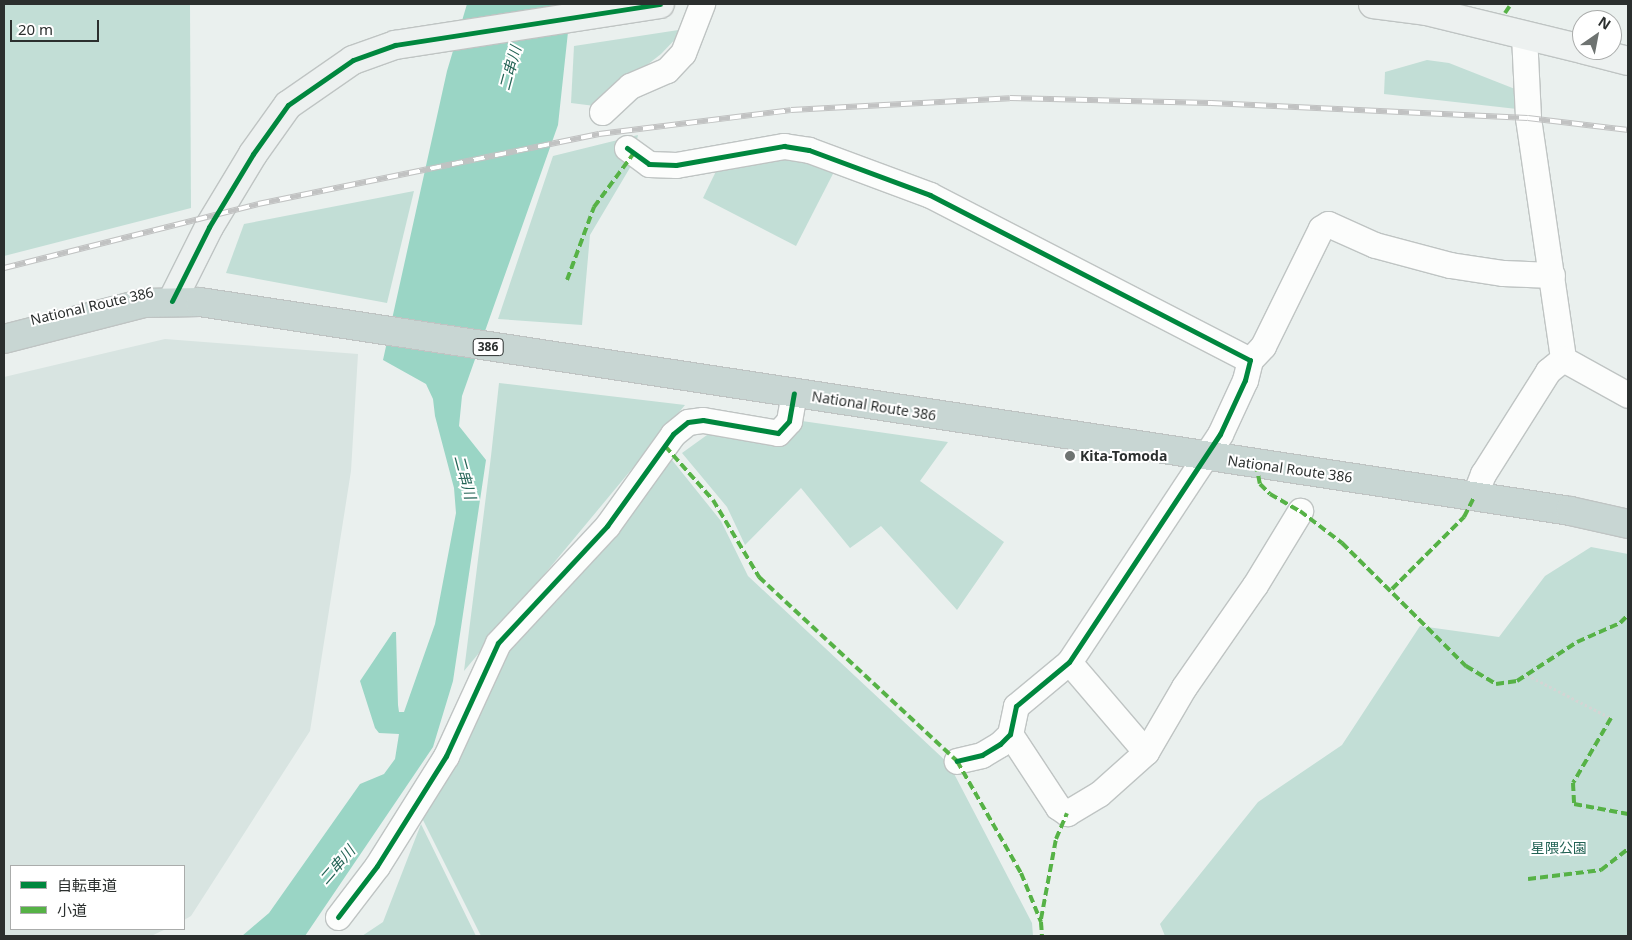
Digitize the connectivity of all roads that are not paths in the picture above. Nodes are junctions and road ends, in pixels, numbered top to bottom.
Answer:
1 (660, 4) edge
2 (702, 4) edge
3 (1373, 4) edge
4 (1524, 35) junction
5 (1572, 47) edge
6 (602, 112) dead end
7 (628, 148) dead end
8 (1552, 275) junction
9 (172, 301) junction
10 (4, 339) edge
11 (1563, 359) junction
12 (1250, 360) junction
13 (794, 394) junction
14 (1628, 395) edge
15 (1205, 456) junction
16 (1474, 496) junction
17 (1300, 511) dead end
18 (1628, 524) edge
19 (1069, 662) junction
20 (1010, 734) junction
21 (1146, 752) junction
22 (957, 761) dead end
23 (338, 917) dead end

1 - 9 street
2 - 6 street
3 - 4 street
4 - 5 street
4 - 8 street
7 - 12 street
8 - 11 street
8 - 12 street
9 - 10 highway, National Route 386 / 386
9 - 13 highway, National Route 386 / 386
11 - 14 street
11 - 16 street
12 - 15 street
13 - 15 highway, National Route 386 / 386
13 - 23 street
15 - 16 highway, National Route 386 / 386
15 - 19 street
16 - 18 highway, National Route 386 / 386
17 - 21 street
19 - 20 street
19 - 21 street
20 - 21 street
20 - 22 street

